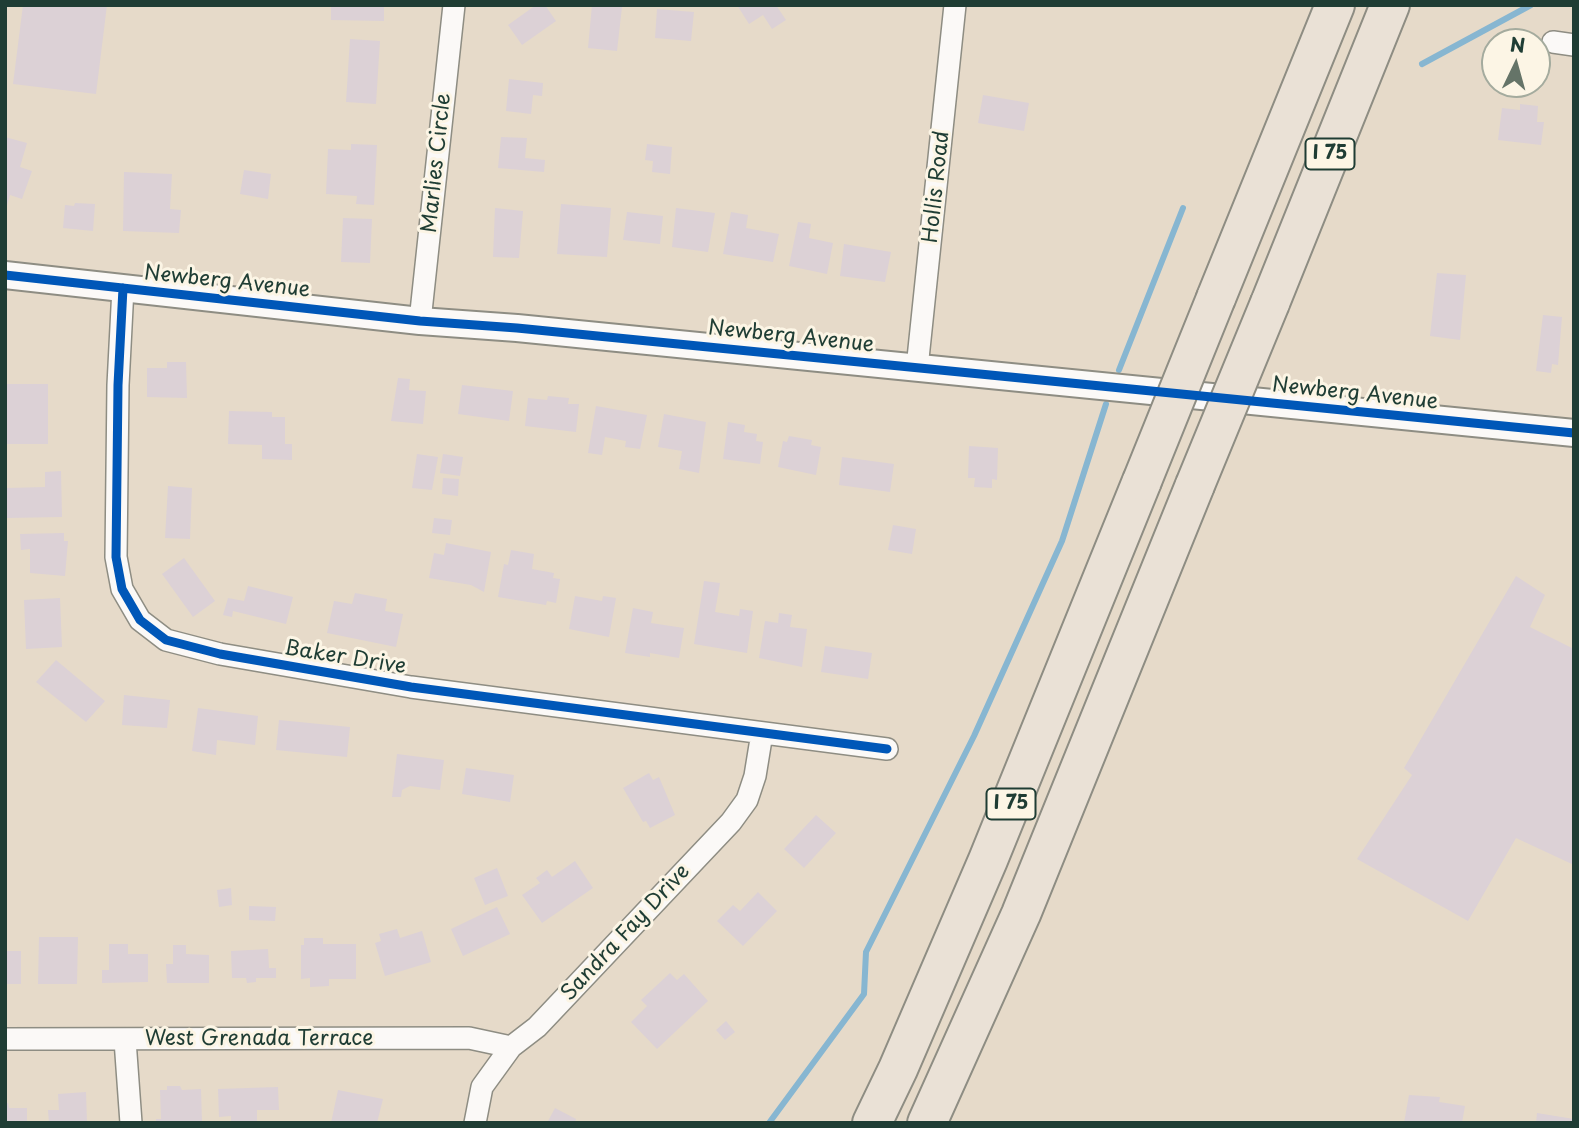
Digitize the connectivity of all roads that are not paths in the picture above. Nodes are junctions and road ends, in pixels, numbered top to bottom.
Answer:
1 (454, 5) edge
2 (955, 5) edge
3 (1335, 5) edge
4 (1390, 5) edge
5 (5, 275) edge
6 (123, 288) junction
7 (420, 321) junction
8 (917, 368) junction
9 (1574, 433) edge
10 (762, 733) junction
11 (887, 749) dead end
12 (5, 1039) edge
13 (125, 1040) junction
14 (511, 1047) junction
15 (131, 1123) edge
16 (475, 1123) edge
17 (872, 1123) edge
18 (927, 1123) edge

1 - 7 street, Marlies Circle
2 - 8 street, Hollis Road
3 - 17 highway, I 75, bridge
4 - 18 highway, I 75, bridge
5 - 6 street, Newberg Avenue
6 - 7 street, Newberg Avenue
6 - 10 street, Baker Drive
7 - 8 street, Newberg Avenue
8 - 9 street, Newberg Avenue
10 - 11 street, Baker Drive
10 - 14 street, Sandra Fay Drive
12 - 13 street, West Grenada Terrace
13 - 14 street, West Grenada Terrace
13 - 15 street
14 - 16 street, Sandra Fay Drive

